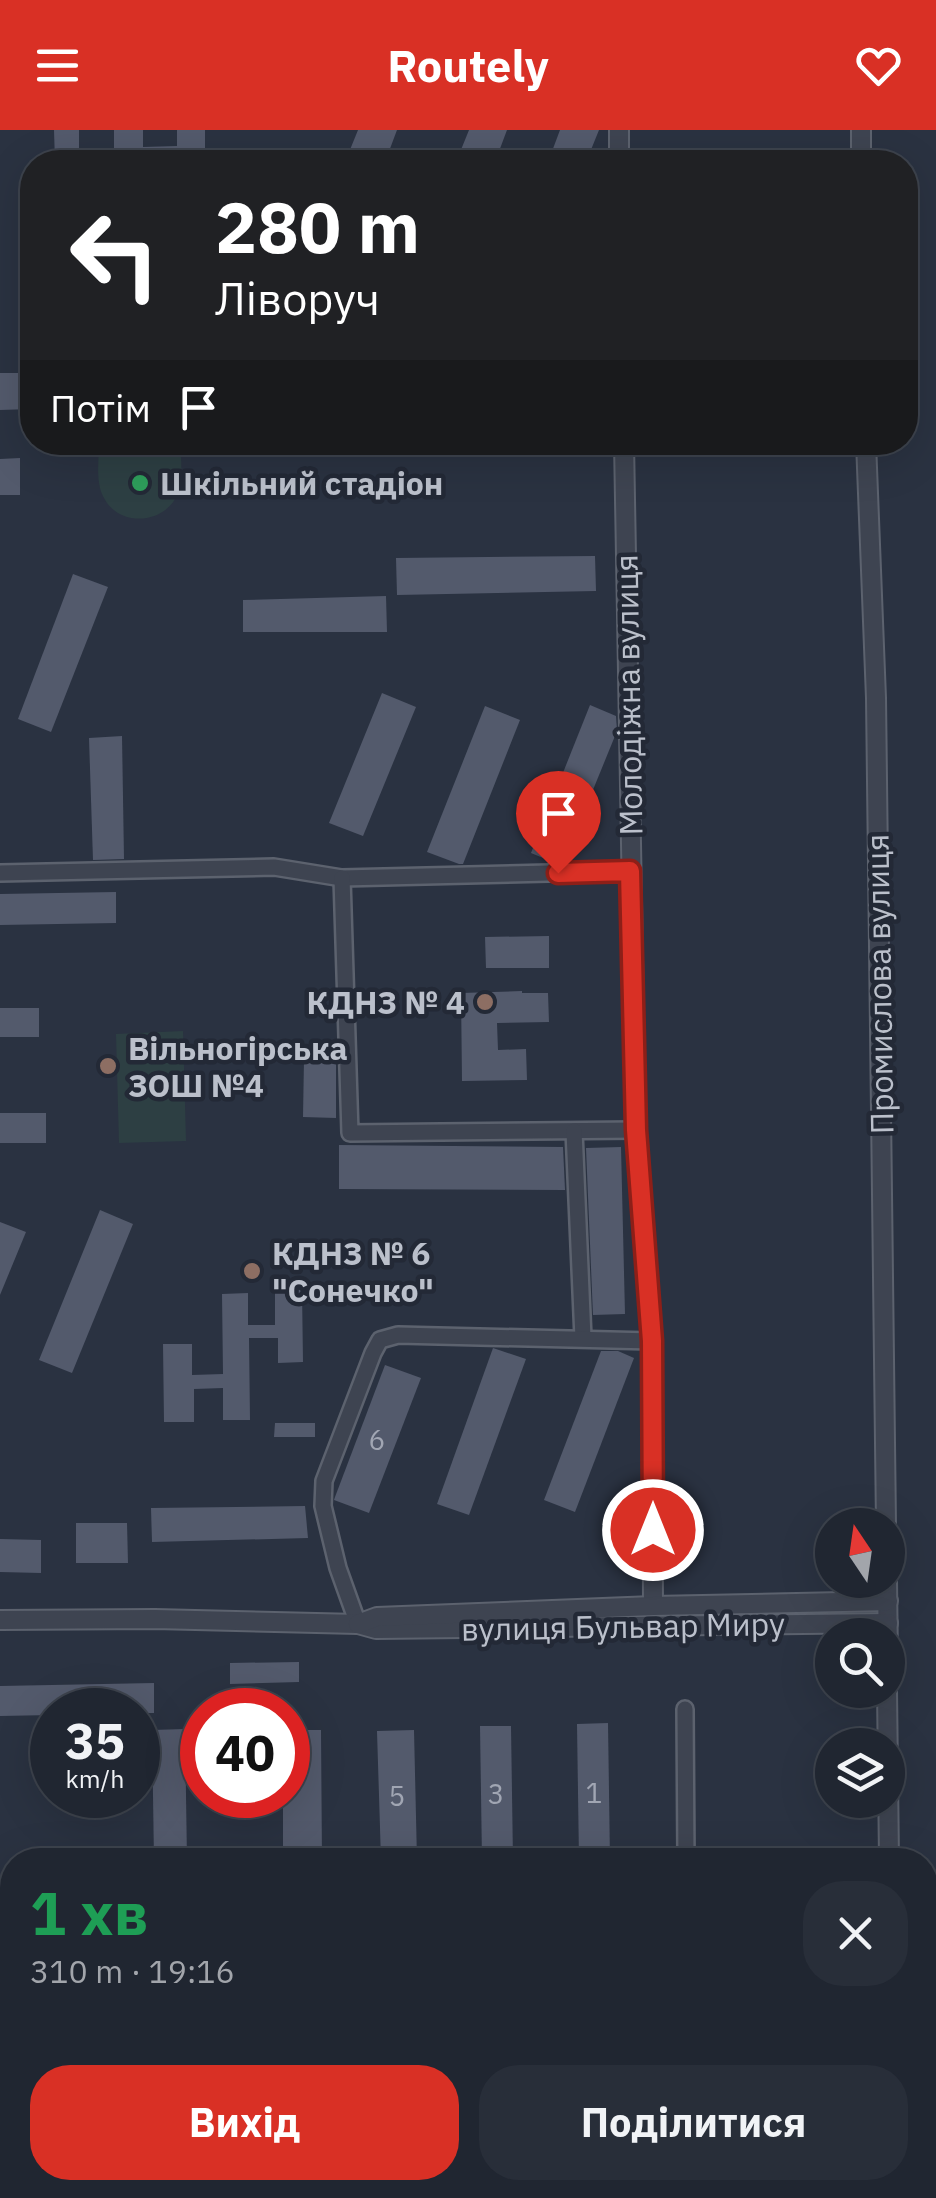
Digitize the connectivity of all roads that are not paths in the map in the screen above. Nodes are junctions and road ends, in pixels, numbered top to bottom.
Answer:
1 (624, 455) edge
2 (867, 455) edge
3 (630, 871) junction
4 (0, 873) edge
5 (342, 878) junction
6 (636, 1130) junction
7 (574, 1131) junction
8 (583, 1338) junction
9 (652, 1341) junction
10 (886, 1508) edge
11 (888, 1598) edge
12 (888, 1601) junction
13 (653, 1606) junction
14 (888, 1618) edge
15 (0, 1620) edge
16 (358, 1624) junction
17 (815, 1624) edge
18 (887, 1708) edge
19 (685, 1709) dead end
20 (686, 1848) edge
21 (889, 1848) edge

1 - 3 street, Молодіжна вулиця
2 - 10 street, Промислова вулиця
3 - 5 street
3 - 6 street, Молодіжна вулиця
4 - 5 street
5 - 7 street
6 - 7 street
6 - 9 street, Молодіжна вулиця
7 - 8 street
8 - 9 street
8 - 16 street
9 - 13 street, Молодіжна вулиця
11 - 12 street
12 - 13 street, вулиця Бульвар Миру
12 - 14 street
13 - 16 street, вулиця Бульвар Миру
15 - 16 street, вулиця Бульвар Миру
16 - 17 street, вулиця Бульвар Миру
18 - 21 street
19 - 20 street

